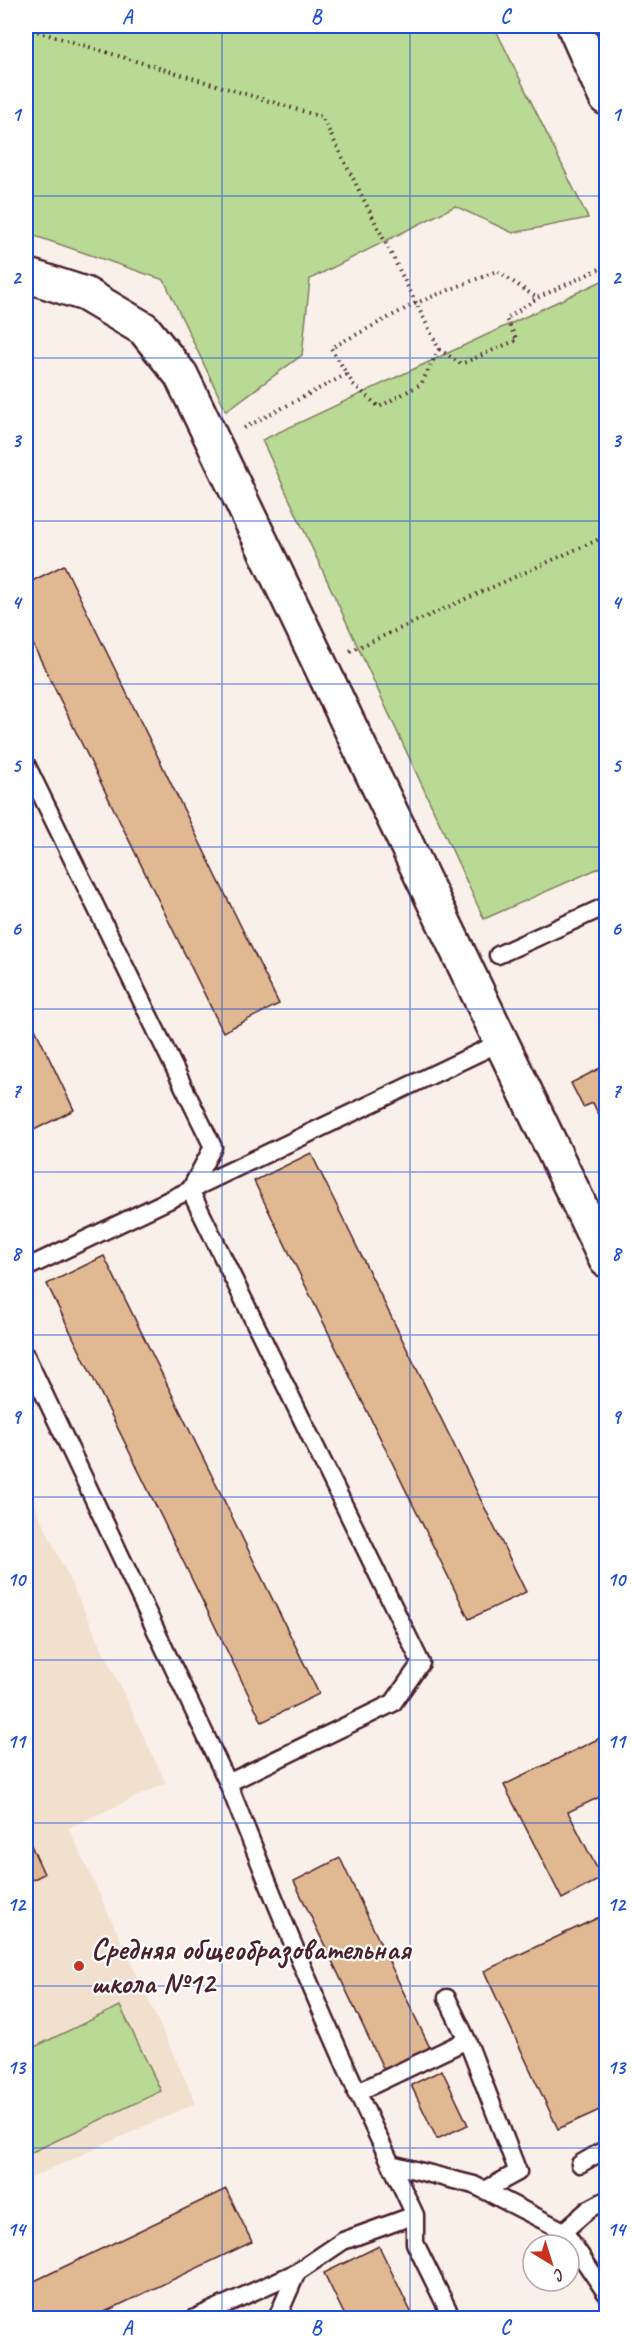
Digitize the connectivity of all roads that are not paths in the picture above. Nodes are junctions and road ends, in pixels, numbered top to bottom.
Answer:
1 (574, 26) edge
2 (606, 98) edge
3 (26, 275) edge
4 (26, 764) edge
5 (606, 906) edge
6 (498, 955) dead end
7 (501, 1042) junction
8 (190, 1190) junction
9 (606, 1260) edge
10 (26, 1268) edge
11 (26, 1356) edge
12 (228, 1783) junction
13 (447, 1998) dead end
14 (467, 2040) junction
15 (356, 2093) junction
16 (606, 2150) edge
17 (580, 2163) dead end
18 (391, 2164) junction
19 (485, 2190) junction
20 (606, 2200) edge
21 (415, 2215) junction
22 (564, 2231) junction
23 (297, 2272) junction
24 (606, 2293) edge
25 (195, 2319) edge
26 (277, 2319) edge
27 (452, 2319) edge

1 - 2 street
3 - 7 street
4 - 8 lane
5 - 6 lane
7 - 8 lane
7 - 9 street
8 - 10 lane
8 - 12 lane
11 - 12 lane
12 - 15 lane
13 - 14 lane
14 - 15 lane
14 - 19 lane
15 - 18 lane
16 - 17 lane
18 - 19 lane
18 - 21 lane
19 - 22 lane
20 - 22 lane
21 - 23 lane
21 - 27 lane
22 - 24 lane
23 - 25 lane
23 - 26 lane

